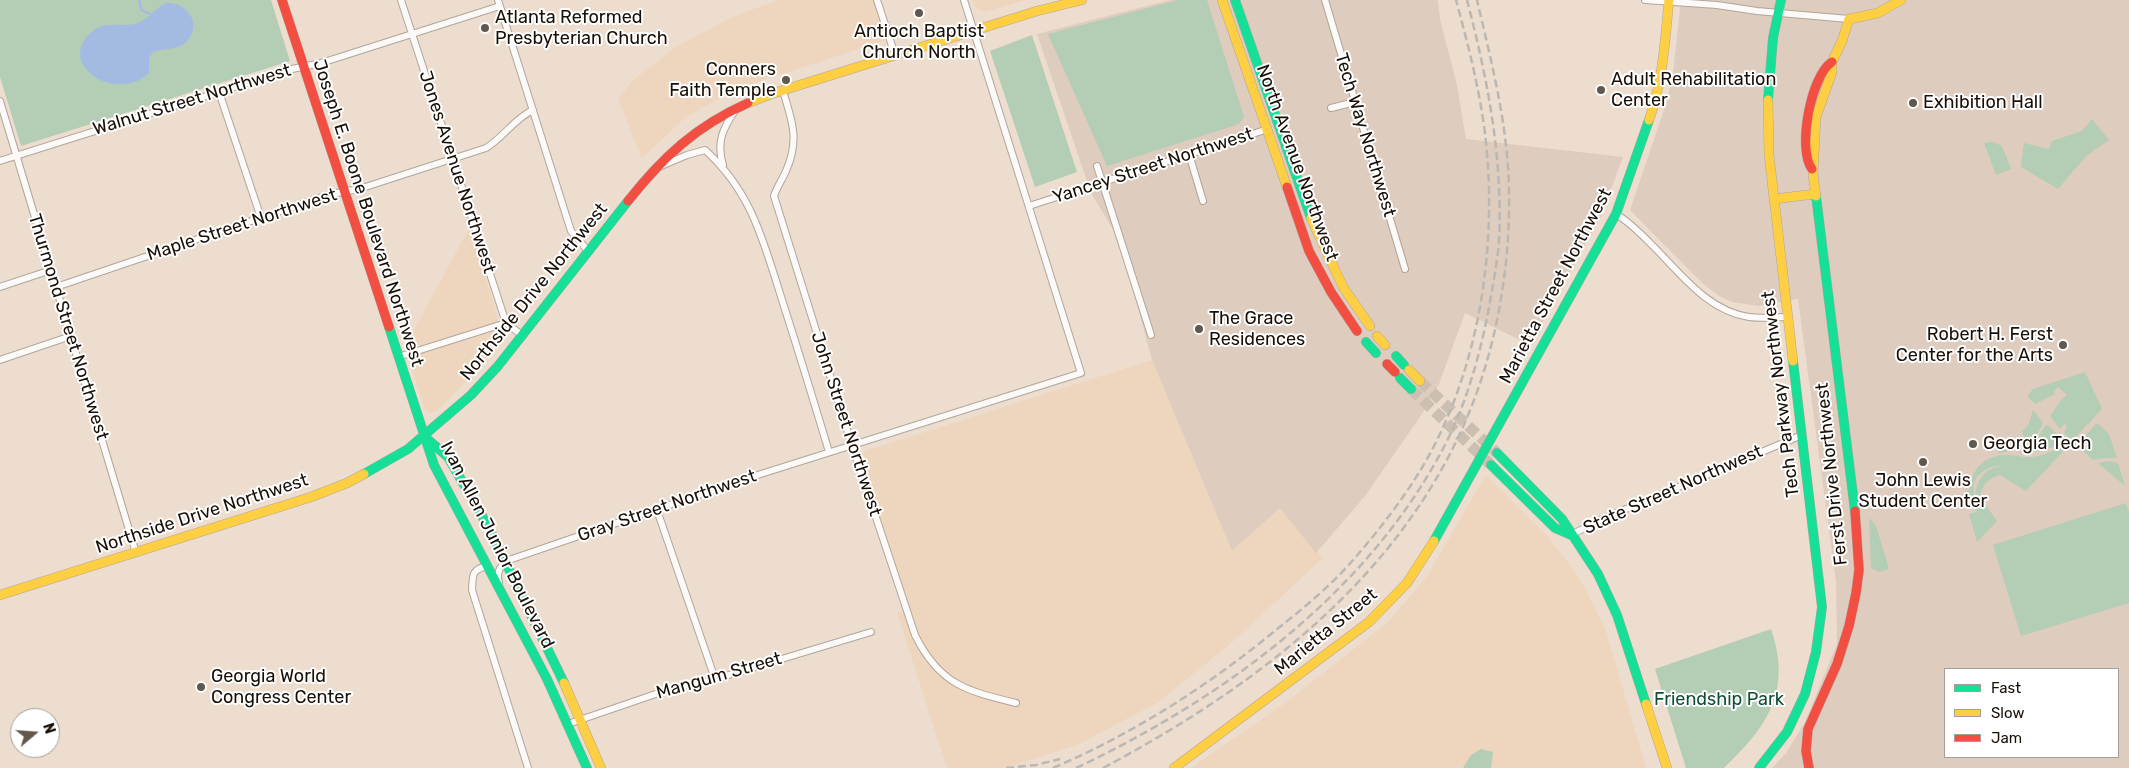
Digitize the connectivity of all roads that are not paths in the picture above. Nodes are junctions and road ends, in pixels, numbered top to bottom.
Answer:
1 (282, 0) edge
2 (401, 0) edge
3 (877, 0) edge
4 (964, 0) edge
5 (1082, 0) edge
6 (1236, 0) edge
7 (1245, 0) edge
8 (1325, 0) edge
9 (1645, 0) edge
10 (1781, 0) edge
11 (1902, 0) edge
12 (1669, 1) edge
13 (1222, 2) edge
14 (499, 3) edge
15 (1778, 12) junction
16 (1848, 19) junction
17 (974, 30) junction
18 (412, 34) junction
19 (1246, 34) junction
20 (895, 55) junction
21 (304, 66) junction
22 (783, 91) junction
23 (219, 92) junction
24 (0, 101) edge
25 (1355, 102) junction
26 (737, 108) junction
27 (1331, 108) dead end
28 (533, 110) junction
29 (1277, 126) junction
30 (1266, 129) junction
31 (1189, 154) junction
32 (16, 155) junction
33 (452, 159) junction
34 (0, 160) edge
35 (723, 166) junction
36 (1097, 166) dead end
37 (657, 168) junction
38 (1103, 183) junction
39 (344, 191) junction
40 (1815, 194) junction
41 (1774, 199) junction
42 (1203, 201) dead end
43 (1029, 206) junction
44 (1616, 214) junction
45 (261, 218) junction
46 (588, 251) junction
47 (51, 270) junction
48 (1405, 270) dead end
49 (0, 287) edge
50 (56, 287) junction
51 (1788, 317) junction
52 (506, 323) junction
53 (1370, 326) dead end
54 (1357, 331) dead end
55 (1151, 335) dead end
56 (70, 336) junction
57 (522, 336) junction
58 (1378, 336) dead end
59 (1366, 342) dead end
60 (1385, 345) dead end
61 (1376, 353) dead end
62 (1396, 356) dead end
63 (398, 357) junction
64 (0, 360) edge
65 (1387, 364) dead end
66 (1420, 381) tunnel mouth
67 (1411, 389) tunnel mouth
68 (1802, 435) junction
69 (424, 436) junction
70 (852, 446) junction
71 (829, 452) junction
72 (1497, 453) tunnel mouth
73 (1477, 464) joint
74 (1491, 465) tunnel mouth
75 (657, 510) junction
76 (1571, 535) junction
77 (136, 553) junction
78 (506, 561) junction
79 (487, 566) junction
80 (0, 595) edge
81 (502, 595) junction
82 (870, 632) dead end
83 (715, 679) junction
84 (1016, 703) dead end
85 (580, 719) junction
86 (568, 724) junction
87 (528, 768) edge
88 (587, 768) edge
89 (601, 768) edge
90 (1174, 768) edge
91 (1666, 768) edge
92 (1759, 768) edge
93 (1810, 768) edge

1 - 21 main road, Joseph E. Boone Boulevard Northwest
2 - 18 street, Jones Avenue Northwest
3 - 20 street
4 - 17 street
5 - 17 main road, Northside Drive Northwest
6 - 19 main road, North Avenue Northwest
7 - 19 main road
8 - 25 street, Tech Way Northwest
9 - 12 street
10 - 15 main road, Tech Parkway Northwest
11 - 16 main road
12 - 15 street
12 - 44 main road, Marietta Street Northwest
13 - 30 main road, North Avenue Northwest
14 - 18 street, Walnut Street Northwest
14 - 28 street
15 - 16 street
15 - 41 main road, Tech Parkway Northwest
16 - 40 main road, Ferst Drive Northwest
17 - 20 main road, Northside Drive Northwest
17 - 43 street
18 - 21 street, Walnut Street Northwest
18 - 33 street, Jones Avenue Northwest
19 - 29 main road, North Avenue Northwest
20 - 22 main road, Northside Drive Northwest
21 - 23 street, Walnut Street Northwest
21 - 39 main road, Joseph E. Boone Boulevard Northwest
22 - 26 main road, Northside Drive Northwest
22 - 70 street, John Street Northwest
23 - 32 street, Walnut Street Northwest
23 - 45 street
24 - 32 street, Thurmond Street Northwest
25 - 27 street
25 - 48 street, Tech Way Northwest
26 - 35 street
26 - 37 main road, Northside Drive Northwest
28 - 33 street, Maple Street Northwest
28 - 46 street
29 - 30 street, Yancey Street Northwest
29 - 53 main road, North Avenue Northwest
30 - 31 street, Yancey Street Northwest
30 - 54 main road, North Avenue Northwest
31 - 38 street, Yancey Street Northwest
31 - 42 street
32 - 34 street, Walnut Street Northwest
32 - 47 street, Thurmond Street Northwest
33 - 39 street, Maple Street Northwest
33 - 52 street, Jones Avenue Northwest
35 - 37 street
35 - 71 street
36 - 38 street
37 - 46 main road, Northside Drive Northwest
38 - 43 street, Yancey Street Northwest
38 - 55 street
39 - 45 street, Maple Street Northwest
39 - 63 main road, Joseph E. Boone Boulevard Northwest
40 - 41 main road
40 - 93 main road, Ferst Drive Northwest
41 - 51 main road, Tech Parkway Northwest
43 - 70 street, Gray Street Northwest
44 - 51 street
44 - 73 main road, Marietta Street Northwest
45 - 50 street, Maple Street Northwest
46 - 57 main road, Northside Drive Northwest
47 - 49 street
47 - 50 street, Thurmond Street Northwest
50 - 56 street, Thurmond Street Northwest
51 - 68 main road, Tech Parkway Northwest
52 - 57 street
52 - 63 street
56 - 64 street
56 - 77 street, Thurmond Street Northwest
57 - 69 main road, Northside Drive Northwest
58 - 60 main road
59 - 61 main road
62 - 66 main road
63 - 69 main road, Joseph E. Boone Boulevard Northwest
65 - 67 main road
68 - 76 street, State Street Northwest
68 - 92 main road, Tech Parkway Northwest
69 - 77 main road, Northside Drive Northwest
69 - 78 main road, Ivan Allen Junior Boulevard
69 - 79 main road, Ivan Allen Junior Boulevard
70 - 71 street, Gray Street Northwest
70 - 84 street, John Street Northwest
71 - 75 street, Gray Street Northwest
72 - 76 main road
73 - 90 main road, Marietta Street
74 - 76 main road
75 - 78 street, Gray Street Northwest
75 - 83 street
76 - 91 main road
77 - 80 main road, Northside Drive Northwest
78 - 81 street
78 - 85 main road, Ivan Allen Junior Boulevard
79 - 81 main road, Ivan Allen Junior Boulevard
79 - 87 street
81 - 86 main road, Ivan Allen Junior Boulevard
82 - 83 street, Mangum Street
83 - 85 street, Mangum Street
85 - 86 street, Mangum Street
85 - 89 main road, Ivan Allen Junior Boulevard
86 - 88 main road, Ivan Allen Junior Boulevard

